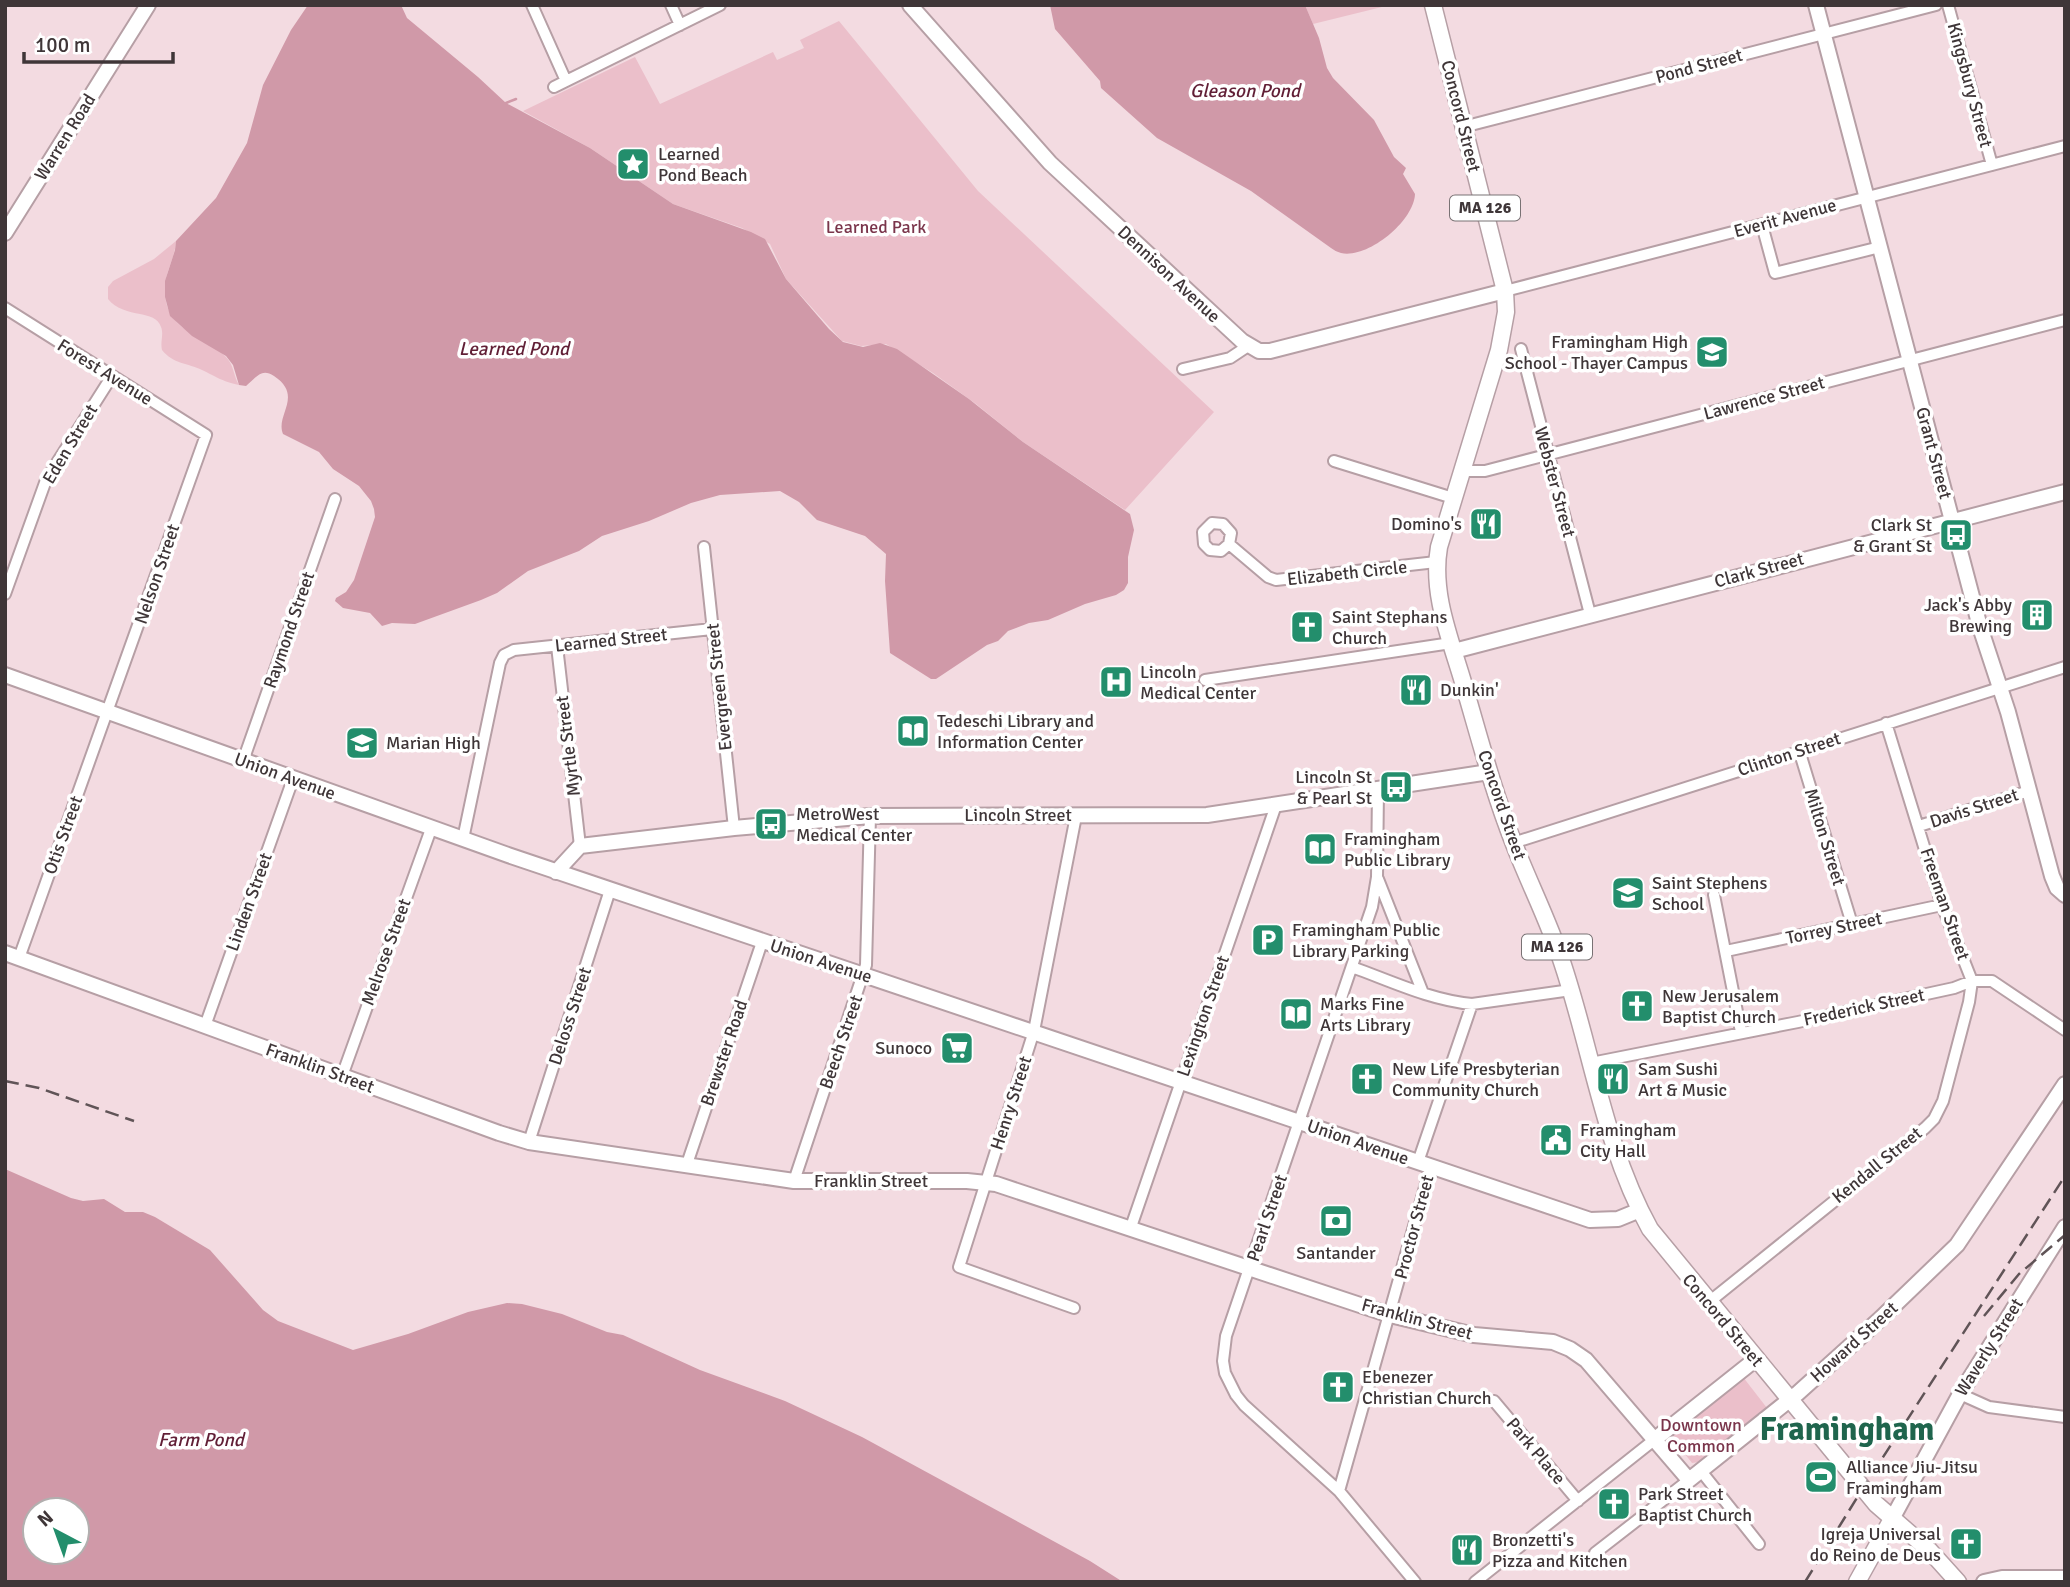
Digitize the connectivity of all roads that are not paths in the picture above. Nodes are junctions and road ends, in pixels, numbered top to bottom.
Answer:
1 (148, 5) edge
2 (532, 5) edge
3 (671, 5) edge
4 (720, 5) edge
5 (910, 5) edge
6 (1433, 5) edge
7 (1816, 5) edge
8 (1936, 5) edge
9 (1948, 5) edge
10 (680, 25) junction
11 (1823, 34) junction
12 (566, 81) junction
13 (554, 87) dead end
14 (1463, 127) junction
15 (2065, 146) edge
16 (1992, 165) junction
17 (1867, 197) junction
18 (1762, 225) junction
19 (5, 233) edge
20 (1880, 247) junction
21 (1505, 291) junction
22 (5, 308) edge
23 (2065, 320) edge
24 (1248, 346) junction
25 (1521, 349) dead end
26 (1910, 360) junction
27 (1183, 369) dead end
28 (112, 376) junction
29 (206, 435) joint
30 (1547, 455) junction
31 (1334, 461) dead end
32 (1462, 471) junction
33 (2065, 492) edge
34 (1454, 498) junction
35 (335, 499) dead end
36 (1952, 520) junction
37 (1229, 544) dead end
38 (704, 547) dead end
39 (1436, 562) junction
40 (5, 594) edge
41 (1590, 614) junction
42 (712, 629) junction
43 (556, 646) junction
44 (1452, 647) junction
45 (2065, 667) edge
46 (5, 675) edge
47 (1205, 680) dead end
48 (2000, 687) junction
49 (108, 712) junction
50 (1886, 723) junction
51 (1799, 750) junction
52 (243, 761) junction
53 (1489, 772) junction
54 (293, 779) junction
55 (1378, 790) junction
56 (2029, 791) junction
57 (1276, 805) junction
58 (870, 816) junction
59 (1076, 816) junction
60 (1919, 826) junction
61 (734, 828) junction
62 (431, 829) junction
63 (463, 839) junction
64 (1513, 843) junction
65 (580, 846) junction
66 (555, 872) junction
67 (1377, 877) junction
68 (610, 890) junction
69 (1714, 895) dead end
70 (2065, 895) edge
71 (1942, 905) junction
72 (1852, 924) junction
73 (762, 942) junction
74 (1726, 951) junction
75 (12, 956) edge
76 (1352, 967) junction
77 (864, 975) junction
78 (1972, 981) junction
79 (1572, 990) junction
80 (1423, 993) junction
81 (1472, 1004) junction
82 (205, 1026) junction
83 (2065, 1030) edge
84 (1034, 1031) junction
85 (1741, 1032) junction
86 (1591, 1063) junction
87 (342, 1076) junction
88 (1181, 1081) junction
89 (2065, 1084) edge
90 (1299, 1122) junction
91 (529, 1142) junction
92 (687, 1164) junction
93 (1424, 1164) junction
94 (794, 1181) junction
95 (985, 1182) junction
96 (1640, 1210) junction
97 (1131, 1227) junction
98 (2065, 1227) edge
99 (1250, 1268) junction
100 (1709, 1302) junction
101 (1074, 1308) dead end
102 (1390, 1315) junction
103 (1756, 1359) junction
104 (1959, 1394) junction
105 (1790, 1400) junction
106 (1494, 1401) dead end
107 (2065, 1417) edge
108 (1654, 1440) junction
109 (1701, 1471) junction
110 (1689, 1480) junction
111 (1339, 1491) junction
112 (1578, 1501) junction
113 (1892, 1519) junction
114 (1759, 1544) dead end
115 (1595, 1553) dead end
116 (2065, 1578) edge
117 (1415, 1582) edge
118 (1475, 1582) edge
119 (1857, 1582) edge
120 (1958, 1582) edge
121 (1984, 1582) edge

1 - 19 street, Warren Road
2 - 12 street
3 - 10 street
4 - 10 street
5 - 24 street, Dennison Avenue
6 - 14 main road, Concord Street / MA 126
7 - 11 street, Grant Street
8 - 11 street, Pond Street
9 - 16 street, Kingsbury Street
10 - 12 street
11 - 14 street, Pond Street
11 - 17 street, Grant Street
12 - 13 street
14 - 21 main road, Concord Street / MA 126
15 - 16 street, Everit Avenue
16 - 17 street, Everit Avenue
17 - 18 street, Everit Avenue
17 - 20 street, Grant Street
18 - 20 street
18 - 21 street, Everit Avenue
20 - 26 street, Grant Street
21 - 24 street
21 - 32 main road, Concord Street / MA 126
22 - 28 street, Forest Avenue
23 - 26 street, Lawrence Street
24 - 27 street
25 - 30 street, Webster Street
26 - 30 street, Lawrence Street
26 - 36 street, Grant Street
28 - 29 street, Forest Avenue
28 - 40 street, Eden Street
29 - 49 street, Nelson Street
30 - 32 street, Lawrence Street
30 - 41 street, Webster Street
31 - 34 street
32 - 34 main road, Concord Street / MA 126
33 - 36 street, Clark Street
34 - 39 main road, Concord Street / MA 126
35 - 52 street, Raymond Street
36 - 41 street, Clark Street
36 - 48 street, Grant Street
37 - 39 street, Elizabeth Circle
38 - 42 street, Evergreen Street
39 - 44 main road, Concord Street / MA 126
41 - 44 street, Clark Street
42 - 43 street, Learned Street
42 - 61 street, Evergreen Street
43 - 63 street, Learned Street
43 - 65 street, Myrtle Street
44 - 47 street
44 - 53 main road, Concord Street / MA 126
45 - 48 street, Clinton Street
46 - 49 street, Union Avenue
48 - 50 street, Clinton Street
48 - 56 street, Grant Street
49 - 52 street, Union Avenue
49 - 75 street, Otis Street
50 - 51 street, Clinton Street
50 - 60 street, Freeman Street
51 - 64 street, Clinton Street
51 - 72 street, Milton Street
52 - 54 street, Union Avenue
53 - 55 street, Lincoln Street
53 - 64 main road, Concord Street / MA 126
54 - 62 street, Union Avenue
54 - 82 street, Linden Street
55 - 57 street, Lincoln Street
55 - 67 street, Pearl Street
56 - 60 street, Davis Street
56 - 70 street, Grant Street
57 - 59 street, Lincoln Street
57 - 88 street, Lexington Street
58 - 59 street, Lincoln Street
58 - 61 street, Lincoln Street
58 - 77 street, Beech Street
59 - 84 street, Henry Street
60 - 71 street, Freeman Street
61 - 65 street, Lincoln Street
62 - 63 street, Union Avenue
62 - 87 street, Melrose Street
63 - 66 street, Union Avenue
64 - 79 main road, Concord Street / MA 126
65 - 66 street
66 - 68 street, Union Avenue
67 - 76 street, Pearl Street
67 - 80 street
68 - 73 street, Union Avenue
68 - 91 street, Deloss Street
69 - 74 street
71 - 72 street, Torrey Street
71 - 78 street, Freeman Street
72 - 74 street, Torrey Street
73 - 77 street, Union Avenue
73 - 92 street, Brewster Road
74 - 85 street
75 - 82 street, Franklin Street
76 - 80 street
76 - 90 street, Pearl Street
77 - 84 street, Union Avenue
77 - 94 street, Beech Street
78 - 83 street, Freeman Street
78 - 85 street, Frederick Street
78 - 100 street, Kendall Street
79 - 81 street
79 - 86 main road, Concord Street / MA 126
80 - 81 street
81 - 93 street, Proctor Street
82 - 87 street, Franklin Street
84 - 88 street, Union Avenue
84 - 95 street, Henry Street
85 - 86 street, Frederick Street
86 - 96 main road, Concord Street / MA 126
87 - 91 street, Franklin Street
88 - 90 street, Union Avenue
88 - 97 street, Lexington Street
89 - 105 street, Howard Street
90 - 93 street, Union Avenue
90 - 99 street, Pearl Street
91 - 92 street, Franklin Street
92 - 94 street, Franklin Street
93 - 96 street, Union Avenue
93 - 102 street, Proctor Street
94 - 95 street, Franklin Street
95 - 97 street, Franklin Street
95 - 101 street, Henry Street
96 - 100 main road, Concord Street / MA 126
97 - 99 street, Franklin Street
98 - 104 street, Waverly Street
99 - 102 street, Franklin Street
99 - 111 street, Pearl Street
100 - 103 main road, Concord Street / MA 126
102 - 108 street, Franklin Street
102 - 111 street, Proctor Street
103 - 105 main road, Concord Street / MA 126
103 - 108 street
104 - 107 street
104 - 113 street, Waverly Street
105 - 109 street, Howard Street
105 - 113 main road, Concord Street / MA 126
106 - 112 street, Park Place
108 - 110 street, Franklin Street
108 - 112 street
109 - 110 street, Howard Street
109 - 114 street
110 - 115 street, Howard Street
111 - 117 street, Pearl Street
112 - 118 street
113 - 119 main road, Waverly Street
113 - 120 main road, MA 126
116 - 121 street

